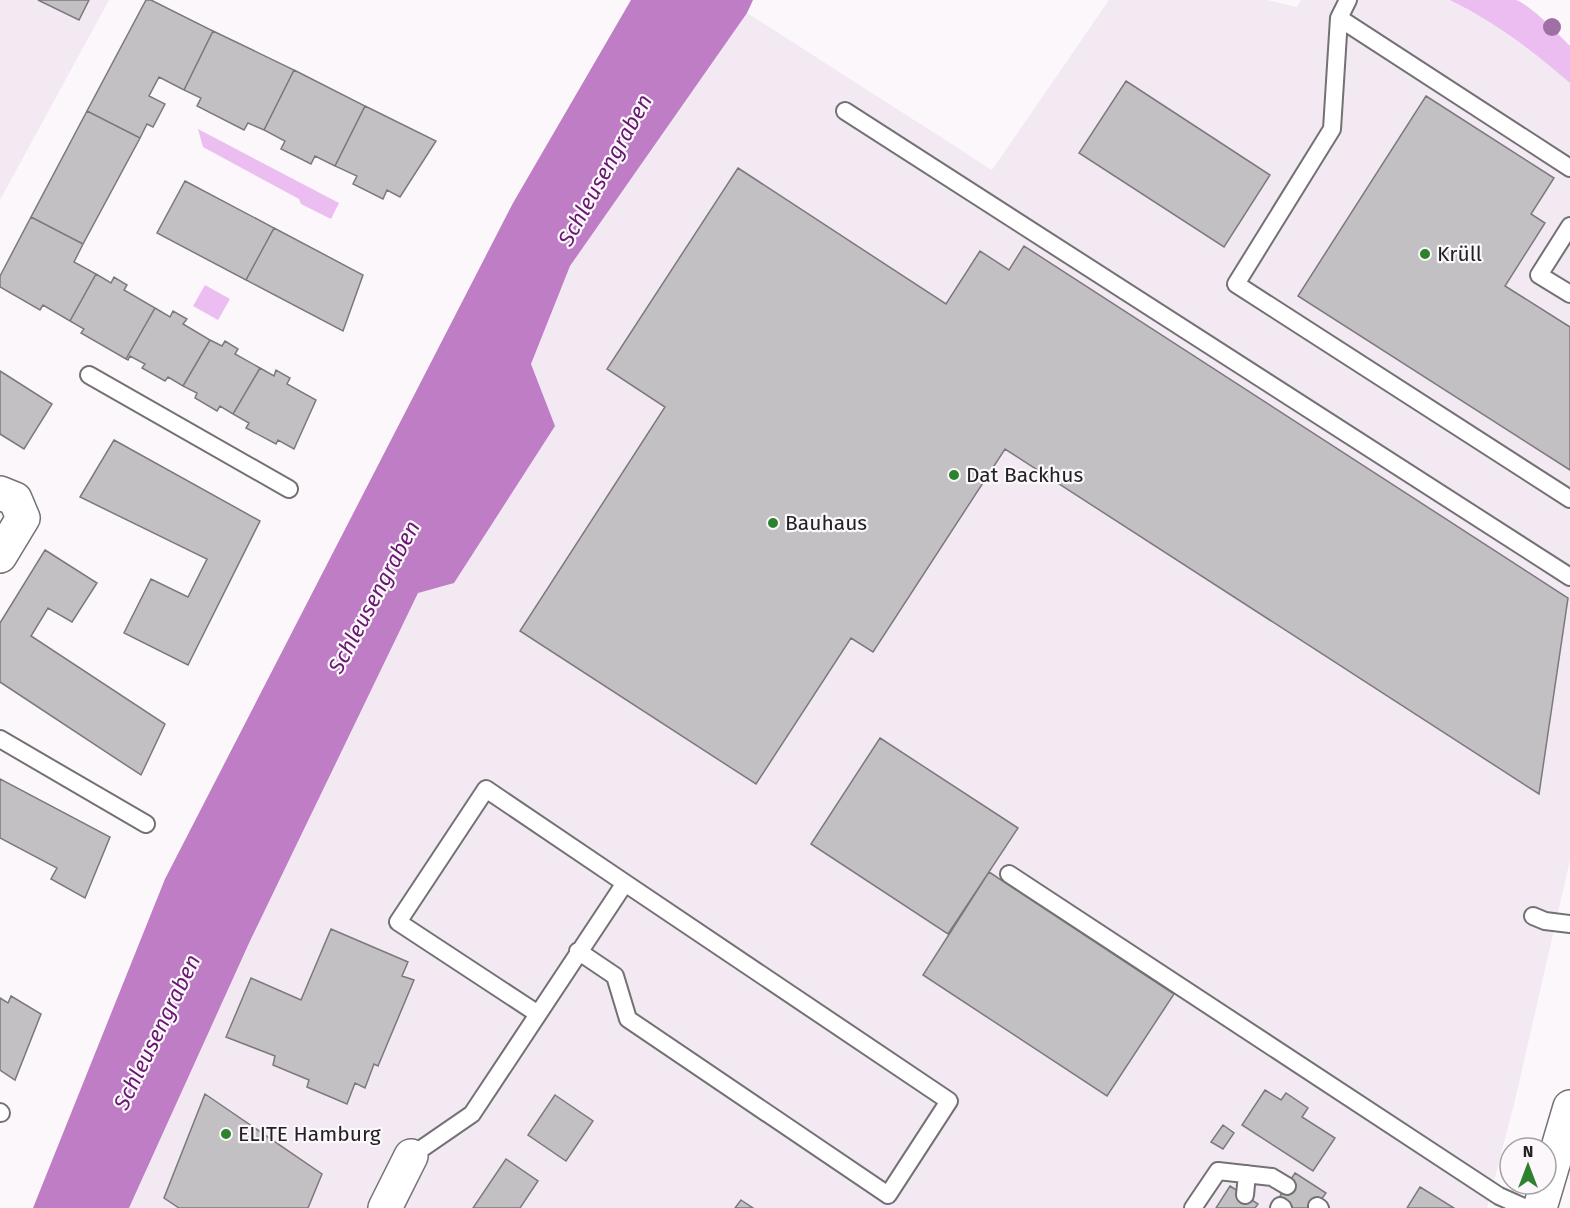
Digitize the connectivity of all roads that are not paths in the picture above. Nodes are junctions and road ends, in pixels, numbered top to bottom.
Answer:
1 (1348, 0) edge
2 (1338, 18) junction
3 (845, 111) dead end
4 (1570, 168) edge
5 (1570, 226) edge
6 (1570, 294) edge
7 (89, 375) dead end
8 (289, 489) dead end
9 (0, 493) edge
10 (1570, 499) edge
11 (0, 556) edge
12 (1570, 577) edge
13 (0, 739) edge
14 (146, 824) dead end
15 (1009, 874) dead end
16 (625, 884) junction
17 (1533, 916) dead end
18 (1570, 924) edge
19 (579, 951) junction
20 (538, 1014) junction
21 (1567, 1125) edge
22 (411, 1156) joint
23 (1247, 1174) junction
24 (1287, 1186) dead end
25 (1245, 1195) dead end
26 (386, 1208) edge
27 (1193, 1208) edge
28 (1526, 1208) edge
29 (1540, 1208) edge

1 - 2 lane
2 - 4 lane
2 - 10 lane
3 - 12 lane
5 - 6 lane
7 - 8 lane
9 - 11 street
13 - 14 lane
15 - 28 lane
16 - 19 lane
16 - 19 lane
16 - 20 lane
17 - 18 lane
19 - 20 lane
20 - 22 lane
21 - 29 street
22 - 26 street
23 - 24 lane
23 - 25 lane
23 - 27 lane

